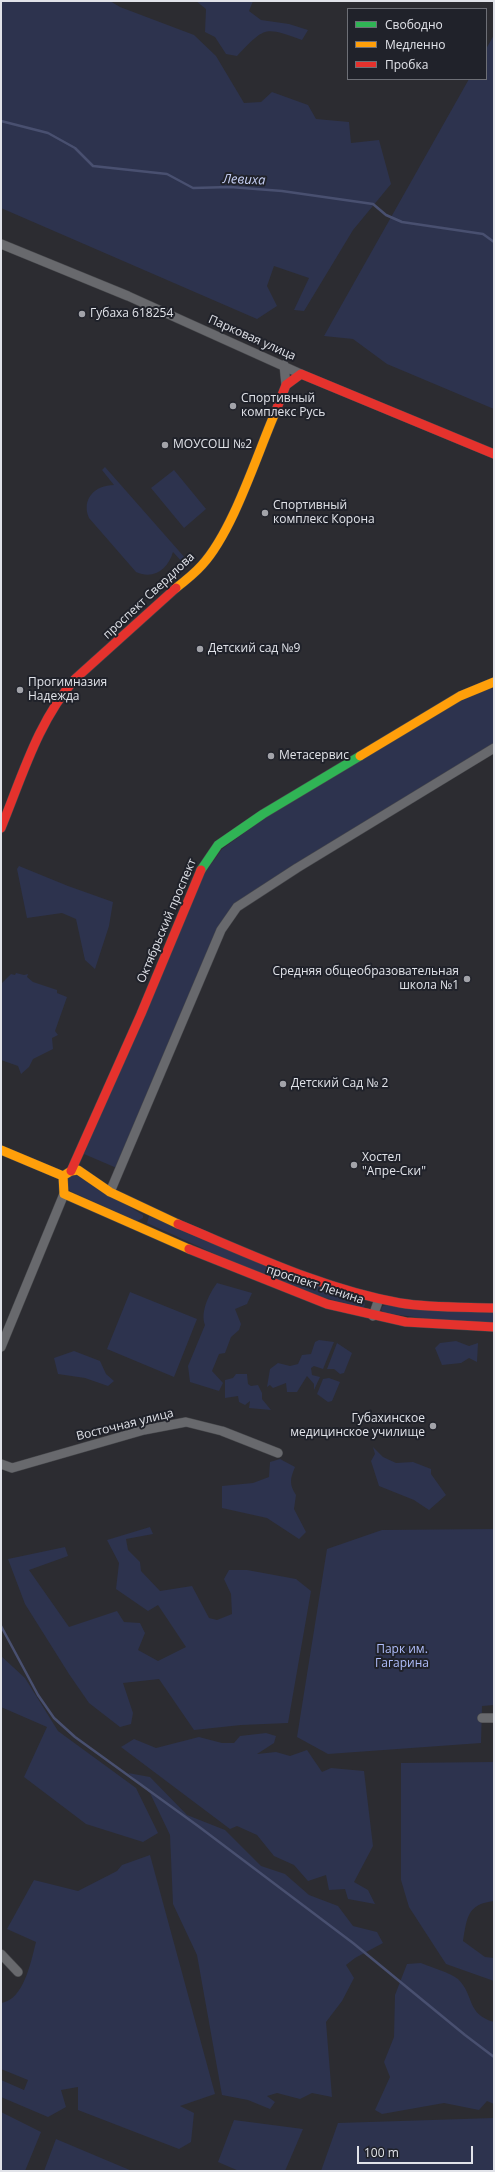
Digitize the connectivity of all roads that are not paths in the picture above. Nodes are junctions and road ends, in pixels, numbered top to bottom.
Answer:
1 (1, 244) edge
2 (284, 365) junction
3 (301, 374) junction
4 (286, 385) junction
5 (494, 454) edge
6 (493, 683) edge
7 (494, 748) edge
8 (1, 828) edge
9 (1, 1150) edge
10 (67, 1174) junction
11 (110, 1192) junction
12 (64, 1194) junction
13 (146, 1210) junction
14 (139, 1226) junction
15 (378, 1299) junction
16 (494, 1308) edge
17 (373, 1316) junction
18 (494, 1327) edge
19 (1, 1347) edge
20 (278, 1453) dead end
21 (1, 1464) edge
22 (482, 1718) dead end
23 (494, 1718) edge
24 (1, 1954) edge
25 (18, 1972) dead end

1 - 2 street, Парковая улица
2 - 3 street, Парковая улица
2 - 4 street
3 - 4 street
3 - 5 street, Парковая улица
4 - 8 street, проспект Свердлова
6 - 10 street, Октябрьский проспект
7 - 11 street
9 - 10 street, проспект Ленина
10 - 11 street, проспект Ленина
10 - 12 street
11 - 13 street, проспект Ленина
12 - 14 street, проспект Ленина
12 - 19 street
13 - 14 street
13 - 15 street, проспект Ленина
14 - 17 street, проспект Ленина
15 - 16 street, проспект Ленина
15 - 17 street
17 - 18 street, проспект Ленина
20 - 21 street, Восточная улица
22 - 23 street
24 - 25 street

